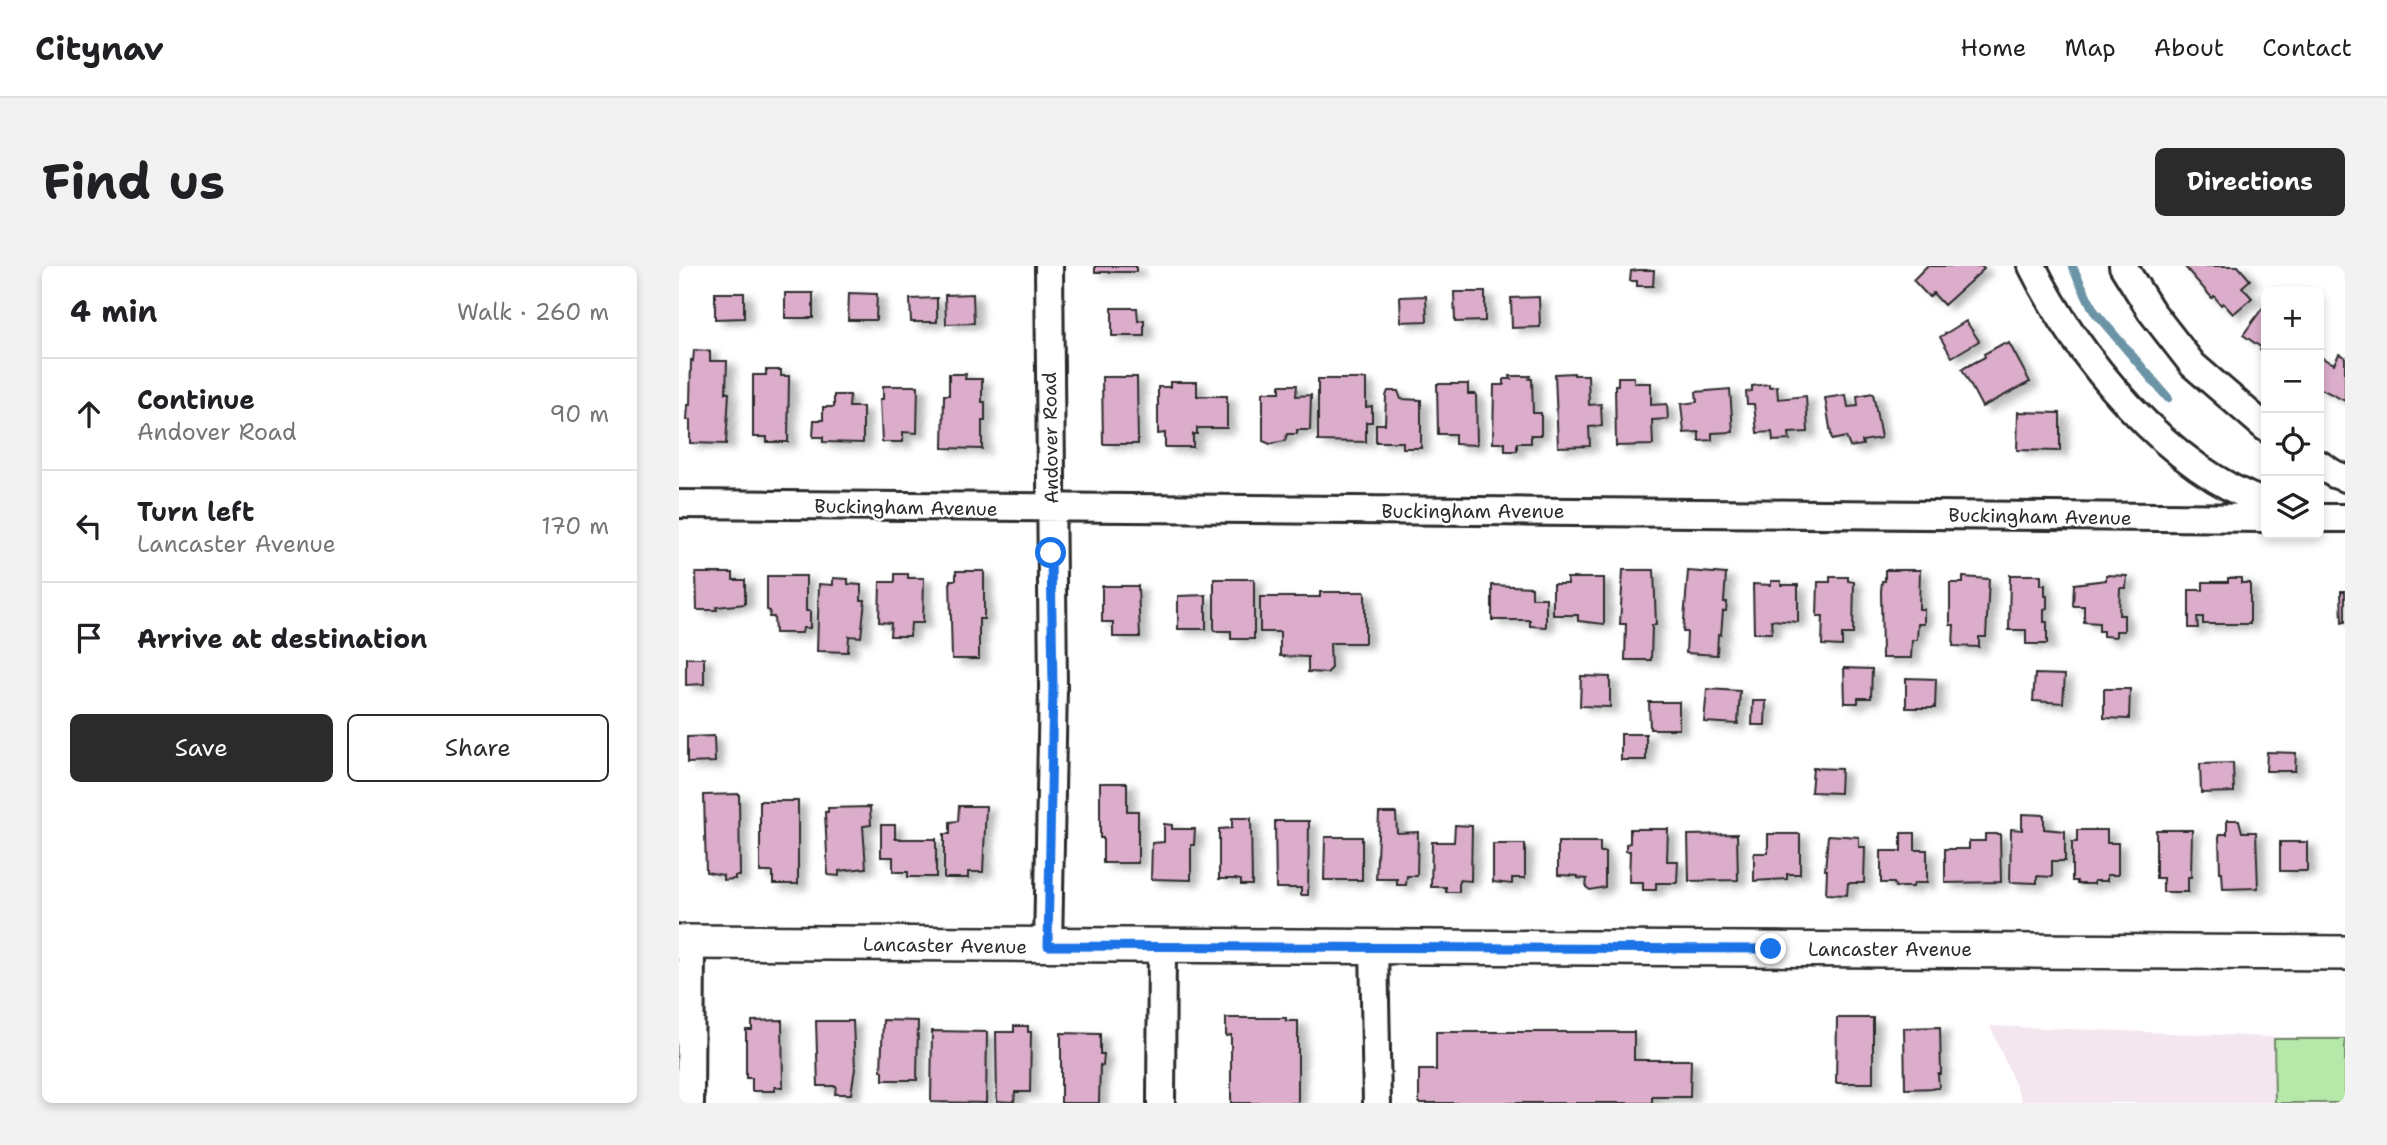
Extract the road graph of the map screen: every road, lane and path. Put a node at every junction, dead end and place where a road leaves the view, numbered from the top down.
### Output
1 (1049, 266) edge
2 (2032, 266) edge
3 (2123, 266) edge
4 (2261, 424) edge
5 (2324, 468) edge
6 (2345, 478) edge
7 (2261, 501) edge
8 (679, 504) edge
9 (1051, 509) junction
10 (2261, 518) edge
11 (685, 942) edge
12 (1048, 946) junction
13 (1162, 946) junction
14 (1374, 946) junction
15 (2345, 953) edge
16 (689, 1103) edge
17 (1161, 1103) edge
18 (1377, 1103) edge

1 - 9 street, Andover Road
2 - 7 street
3 - 4 street
5 - 6 street
8 - 9 street, Buckingham Avenue
9 - 10 street, Buckingham Avenue
9 - 12 street, Andover Road
11 - 12 street, Lancaster Avenue
11 - 16 street
12 - 13 street, Lancaster Avenue
13 - 14 street, Lancaster Avenue
13 - 17 street
14 - 15 street, Lancaster Avenue
14 - 18 street

